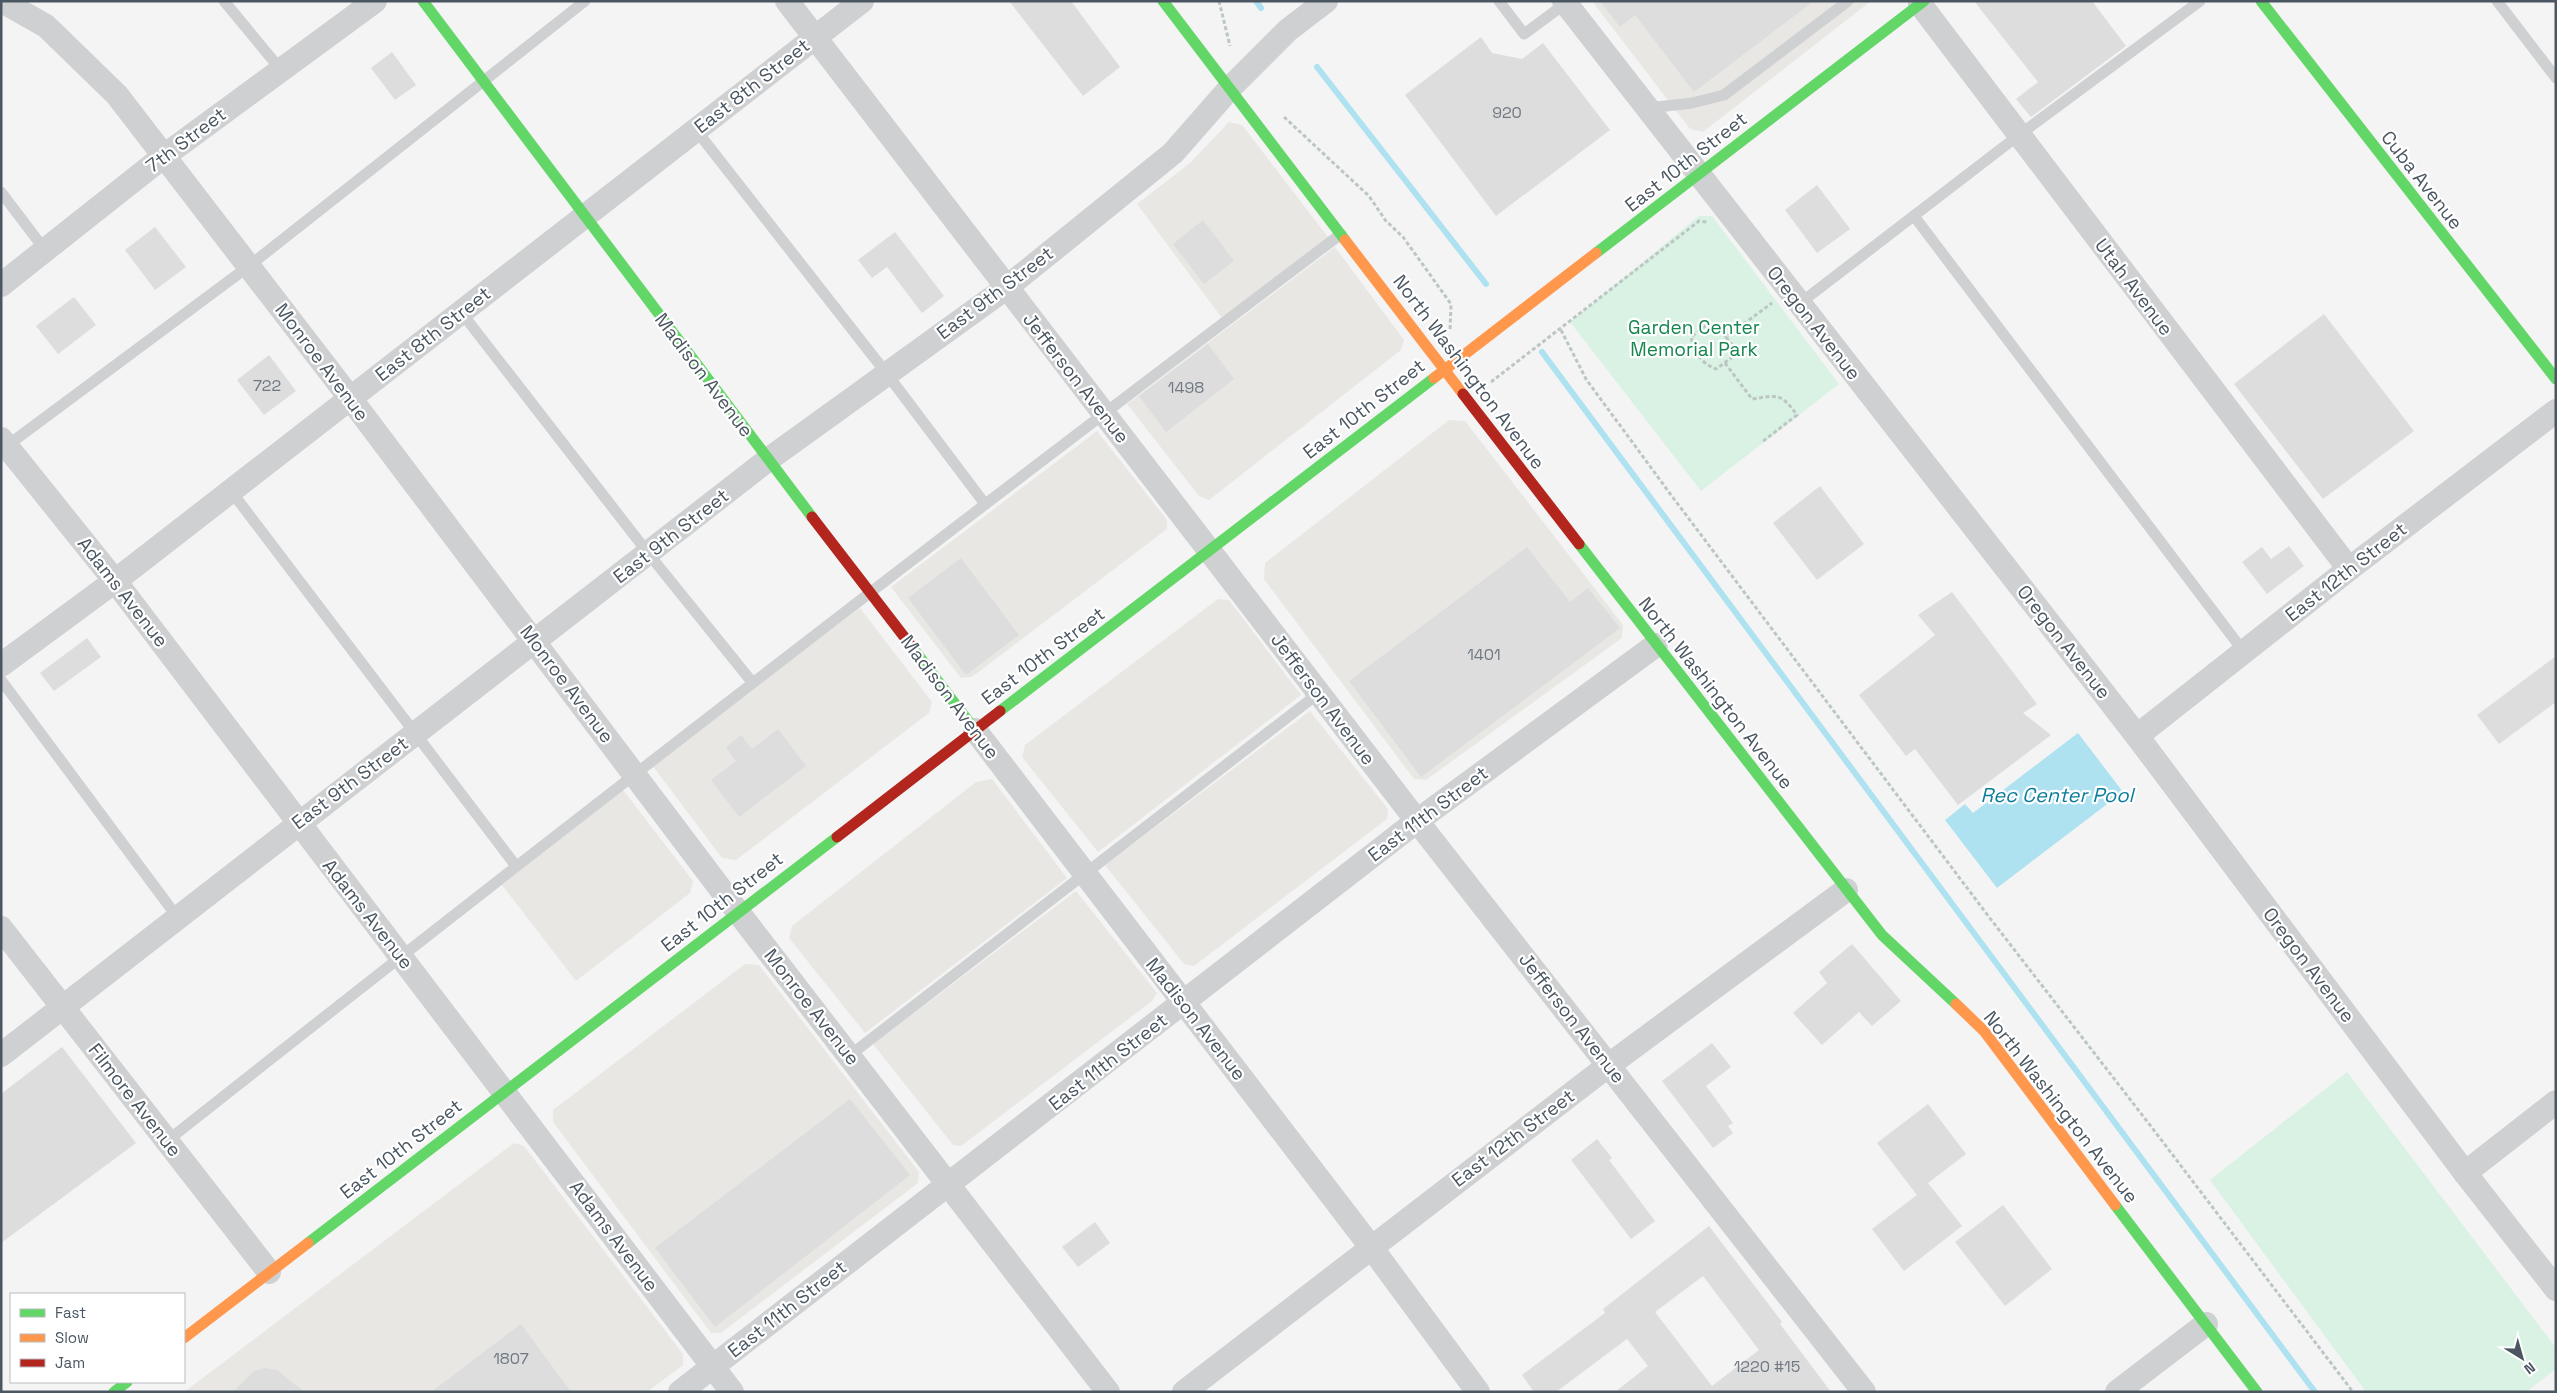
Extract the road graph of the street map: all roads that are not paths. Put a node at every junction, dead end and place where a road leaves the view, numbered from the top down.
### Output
1 (2, 1) edge
2 (224, 1) edge
3 (375, 1) edge
4 (423, 1) edge
5 (585, 1) edge
6 (787, 1) edge
7 (862, 1) edge
8 (1163, 1) edge
9 (1326, 1) edge
10 (1499, 1) edge
11 (1848, 1) edge
12 (2200, 1) edge
13 (2262, 1) edge
14 (2497, 1) edge
15 (1565, 2) edge
16 (1922, 3) edge
17 (816, 36) junction
18 (281, 70) junction
19 (2556, 78) edge
20 (482, 81) junction
21 (1230, 88) junction
22 (1646, 109) junction
23 (696, 130) junction
24 (2019, 135) junction
25 (164, 156) junction
26 (1698, 175) junction
27 (1, 192) edge
28 (1914, 216) junction
29 (584, 218) junction
30 (1341, 234) junction
31 (45, 250) junction
32 (249, 266) junction
33 (1, 285) edge
34 (1006, 288) junction
35 (1788, 307) junction
36 (462, 312) junction
37 (1444, 370) junction
38 (887, 374) junction
39 (2556, 379) edge
40 (350, 398) junction
41 (2556, 411) edge
42 (1104, 413) junction
43 (3, 445) edge
44 (769, 459) junction
45 (231, 491) junction
46 (985, 504) junction
47 (1209, 550) junction
48 (648, 554) junction
49 (2348, 569) junction
50 (115, 581) junction
51 (870, 592) junction
52 (535, 642) junction
53 (1656, 645) junction
54 (2244, 652) junction
55 (1, 665) edge
56 (1, 680) edge
57 (752, 682) junction
58 (1319, 693) junction
59 (975, 730) junction
60 (416, 733) junction
61 (2137, 736) junction
62 (634, 774) junction
63 (1417, 821) junction
64 (298, 823) junction
65 (516, 866) junction
66 (1084, 873) junction
67 (1846, 890) junction
68 (738, 912) junction
69 (178, 918) junction
70 (1, 928) edge
71 (401, 956) junction
72 (1184, 1004) junction
73 (64, 1008) junction
74 (1, 1055) edge
75 (850, 1056) junction
76 (1609, 1065) junction
77 (505, 1091) junction
78 (2556, 1102) edge
79 (167, 1141) junction
80 (2465, 1173) junction
81 (949, 1184) junction
82 (1372, 1247) junction
83 (269, 1272) junction
84 (2556, 1290) edge
85 (2206, 1324) junction
86 (185, 1337) edge
87 (712, 1367) junction
88 (125, 1383) edge
89 (1476, 1391) edge
90 (114, 1392) edge
91 (680, 1392) edge
92 (732, 1392) edge
93 (1108, 1392) edge
94 (1184, 1392) edge
95 (1864, 1392) edge
96 (2117, 1392) edge
97 (2257, 1392) edge

1 - 25 street, Monroe Avenue
2 - 18 lane
3 - 18 street, 7th Street
4 - 20 main road, Madison Avenue
5 - 20 lane
6 - 17 street, Jefferson Avenue
7 - 17 street, East 8th Street
8 - 21 main road, North Washington Avenue
9 - 21 street, East 9th Street
10 - 15 lane
11 - 22 lane
12 - 24 lane
13 - 39 main road, Cuba Avenue
14 - 19 lane
15 - 22 street, Oregon Avenue
16 - 24 street, Utah Avenue
16 - 26 main road, East 10th Street
17 - 23 street, East 8th Street
17 - 34 street, Jefferson Avenue
18 - 25 street, 7th Street
20 - 29 main road, Madison Avenue
20 - 32 lane
21 - 30 main road, North Washington Avenue
21 - 34 street, East 9th Street
22 - 26 street, Oregon Avenue
23 - 29 street, East 8th Street
23 - 38 lane
24 - 28 lane
24 - 49 street, Utah Avenue
25 - 31 street, 7th Street
25 - 32 street, Monroe Avenue
26 - 35 street, Oregon Avenue
26 - 37 main road, East 10th Street
27 - 31 lane
28 - 35 lane
28 - 54 lane
29 - 36 street, East 8th Street
29 - 44 main road, Madison Avenue
30 - 37 main road, North Washington Avenue
30 - 42 lane
31 - 33 street, 7th Street
32 - 40 street, Monroe Avenue
32 - 43 lane
34 - 38 street, East 9th Street
34 - 42 street, Jefferson Avenue
35 - 61 street, Oregon Avenue
36 - 40 street, East 8th Street
36 - 48 lane
37 - 47 main road, East 10th Street
37 - 53 main road, North Washington Avenue
38 - 44 street, East 9th Street
38 - 46 lane
40 - 45 street, East 8th Street
40 - 52 street, Monroe Avenue
41 - 49 street, East 12th Street
42 - 46 lane
42 - 47 street, Jefferson Avenue
43 - 50 street, Adams Avenue
44 - 48 street, East 9th Street
44 - 51 main road, Madison Avenue
45 - 50 street, East 8th Street
45 - 60 lane
46 - 51 lane
47 - 58 street, Jefferson Avenue
47 - 59 main road, East 10th Street
48 - 52 street, East 9th Street
48 - 57 lane
49 - 54 street, East 12th Street
50 - 55 street, East 8th Street
50 - 64 street, Adams Avenue
51 - 57 lane
51 - 59 main road, Madison Avenue
52 - 60 street, East 9th Street
52 - 62 street, Monroe Avenue
53 - 63 street, East 11th Street
53 - 67 main road, North Washington Avenue
54 - 61 street, East 12th Street
56 - 69 lane
57 - 62 lane
58 - 63 street, Jefferson Avenue
58 - 66 lane
59 - 66 street, Madison Avenue
59 - 68 main road, East 10th Street
60 - 64 street, East 9th Street
60 - 65 lane
61 - 80 street, Oregon Avenue
62 - 65 lane
62 - 68 street, Monroe Avenue
63 - 72 street, East 11th Street
63 - 76 street, Jefferson Avenue
64 - 69 street, East 9th Street
64 - 71 street, Adams Avenue
65 - 71 lane
66 - 72 street, Madison Avenue
66 - 75 lane
67 - 76 street, East 12th Street
67 - 85 main road, North Washington Avenue
68 - 75 street, Monroe Avenue
68 - 77 main road, East 10th Street
69 - 73 street, East 9th Street
70 - 73 street, Filmore Avenue
71 - 77 street, Adams Avenue
71 - 79 lane
72 - 81 street, East 11th Street
72 - 82 street, Madison Avenue
73 - 74 street, East 9th Street
73 - 79 street, Filmore Avenue
75 - 81 street, Monroe Avenue
76 - 82 street, East 12th Street
76 - 95 street, Jefferson Avenue
77 - 83 main road, East 10th Street
77 - 87 street, Adams Avenue
78 - 80 street
79 - 83 street, Filmore Avenue
80 - 84 street, Oregon Avenue
81 - 87 street, East 11th Street
81 - 93 street, Monroe Avenue
82 - 89 street, Madison Avenue
82 - 94 street, East 12th Street
83 - 86 main road, East 10th Street
85 - 96 street
85 - 97 main road, North Washington Avenue
87 - 91 street, East 11th Street
87 - 92 street, Adams Avenue
88 - 90 main road

